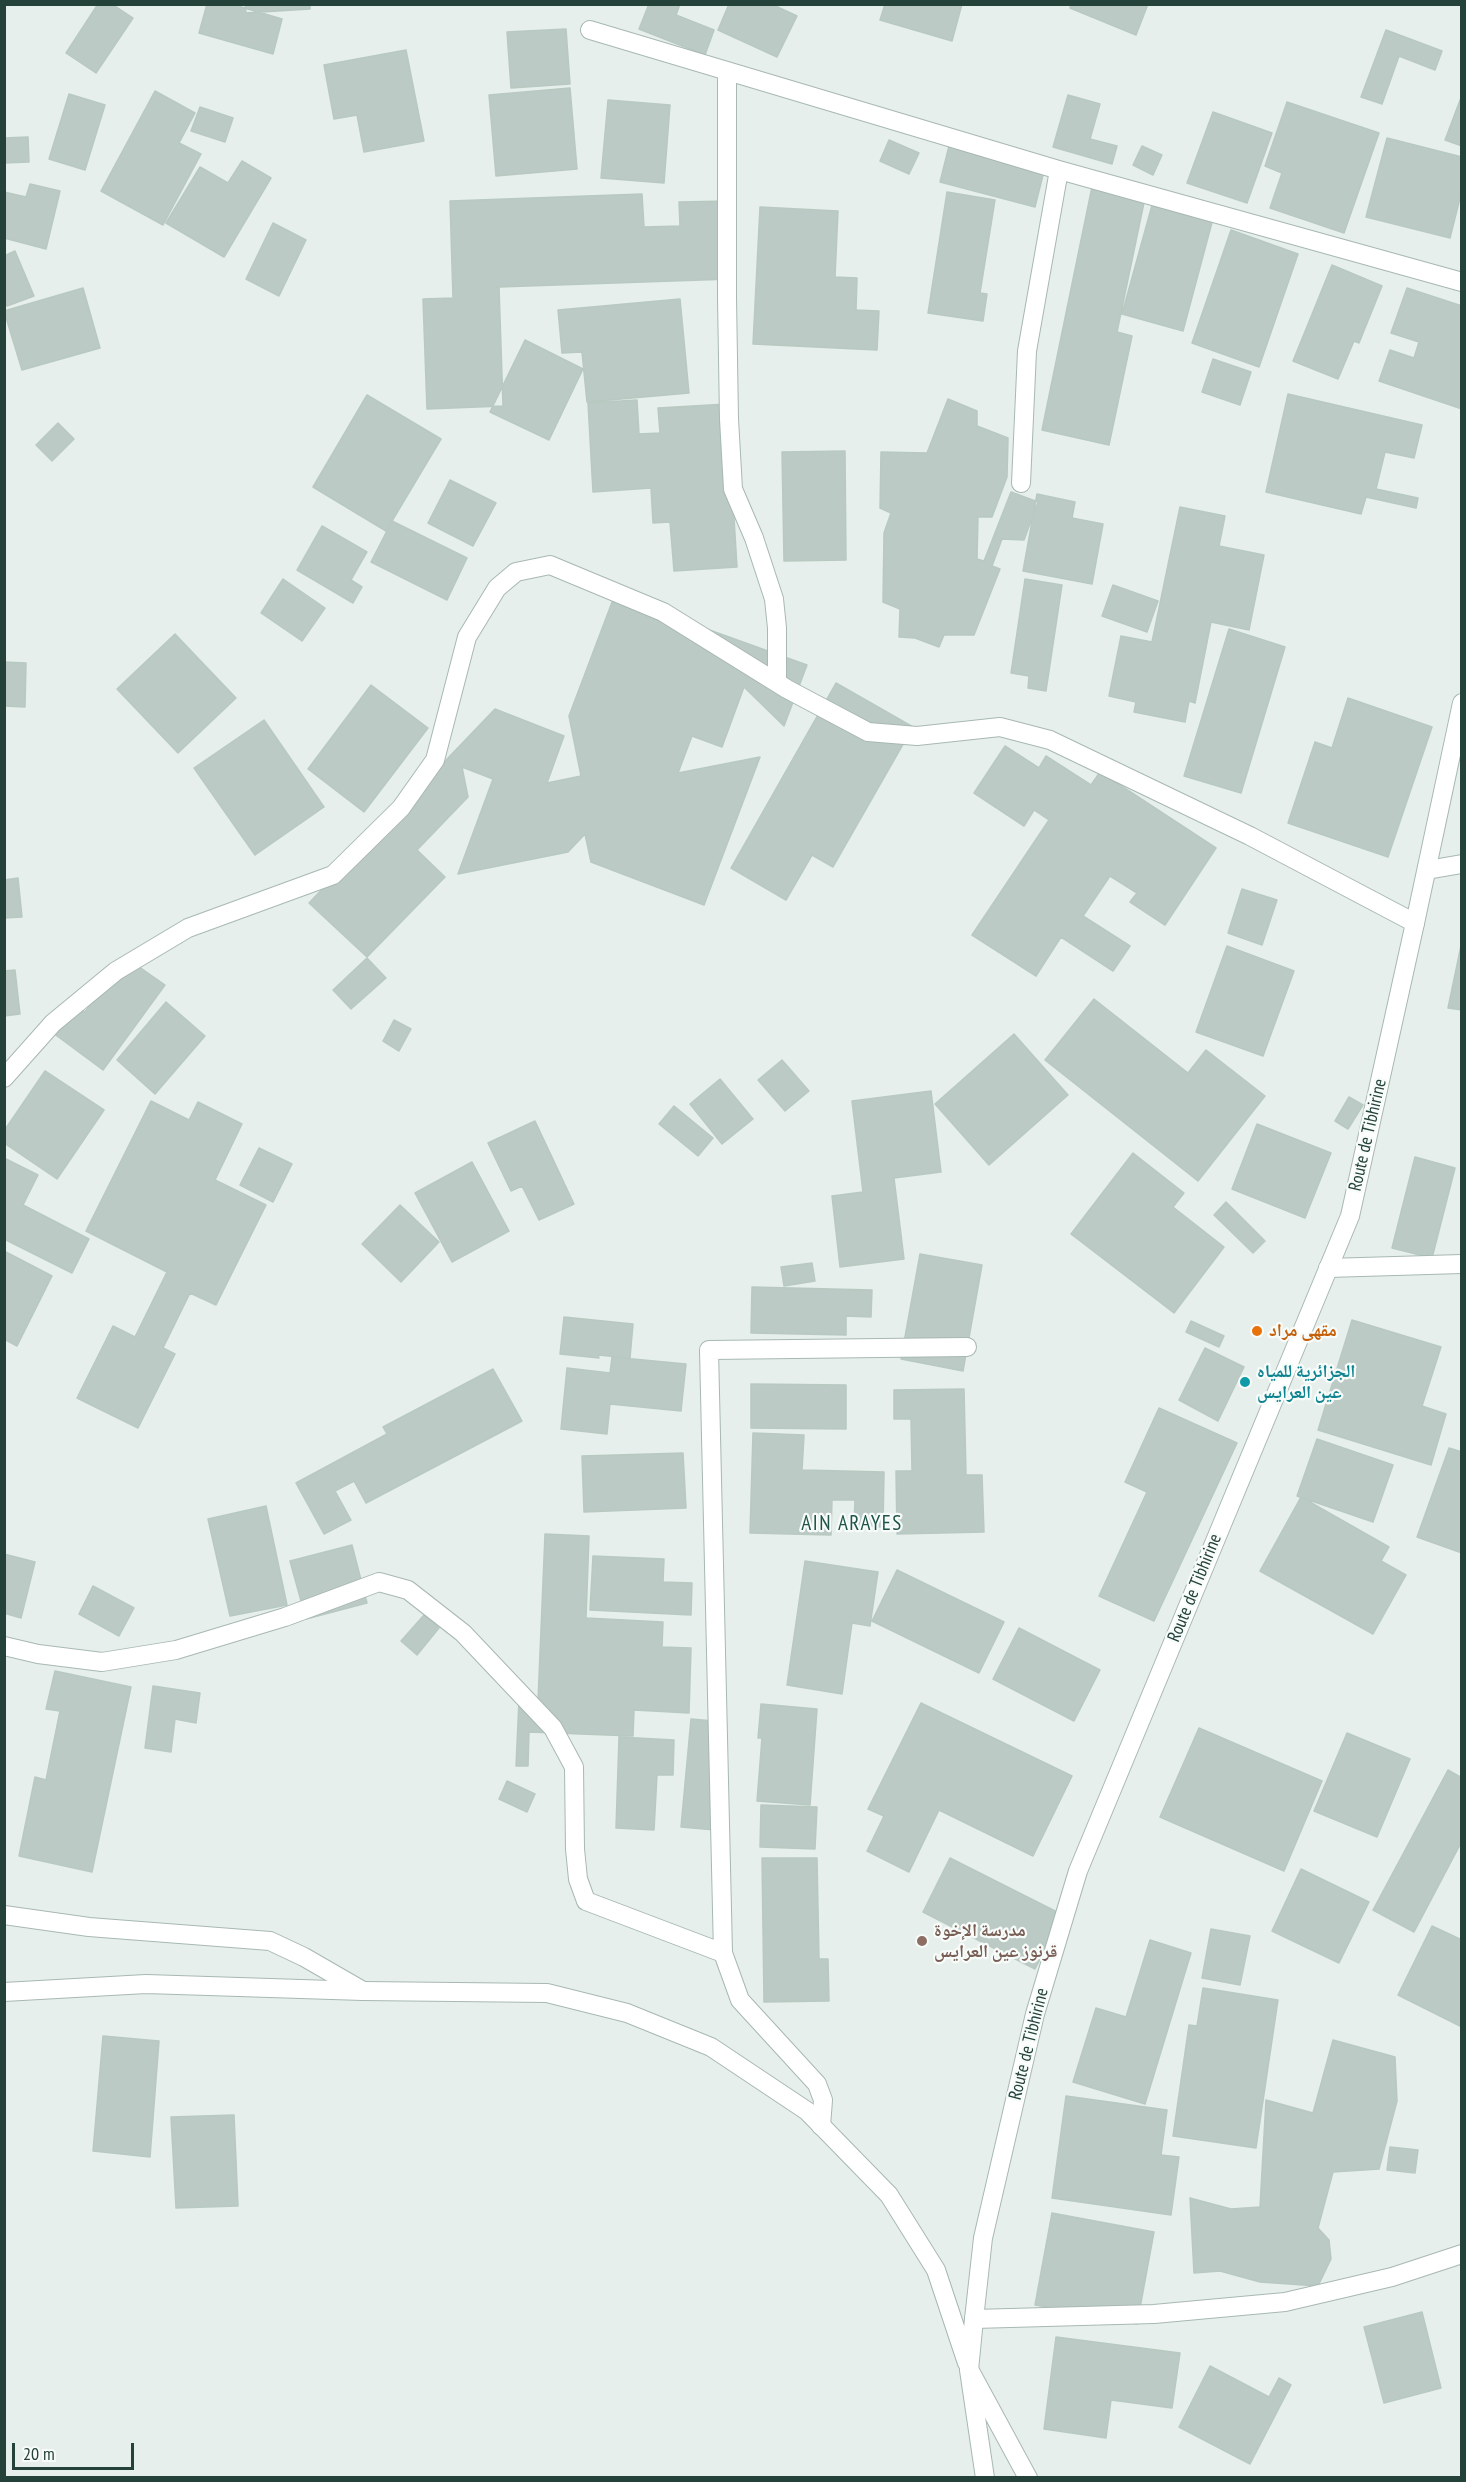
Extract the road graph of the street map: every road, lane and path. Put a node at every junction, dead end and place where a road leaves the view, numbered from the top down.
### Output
1 (590, 30) dead end
2 (727, 71) junction
3 (1059, 170) junction
4 (1461, 282) edge
5 (1022, 483) dead end
6 (777, 682) junction
7 (1461, 704) edge
8 (1461, 864) edge
9 (1427, 870) junction
10 (1415, 923) junction
11 (4, 1078) edge
12 (1461, 1264) edge
13 (1328, 1268) junction
14 (967, 1347) dead end
15 (4, 1646) edge
16 (4, 1915) edge
17 (723, 1953) junction
18 (363, 1991) junction
19 (4, 1992) edge
20 (821, 2126) junction
21 (1461, 2254) edge
22 (974, 2319) junction
23 (969, 2370) junction
24 (985, 2478) edge
25 (1028, 2478) edge

1 - 2 street
2 - 3 street
2 - 6 street
3 - 4 street
3 - 5 street
6 - 10 street
6 - 11 street
7 - 9 street, Route de Tibhirine
8 - 9 street
9 - 10 street, Route de Tibhirine
10 - 13 street, Route de Tibhirine
12 - 13 street
13 - 22 street, Route de Tibhirine
14 - 17 street
15 - 17 street
16 - 18 street
17 - 20 street
18 - 19 street
18 - 20 street
20 - 23 street
21 - 22 street
22 - 23 street, Route de Tibhirine
23 - 24 street, Route de Tibhirine
23 - 25 street

